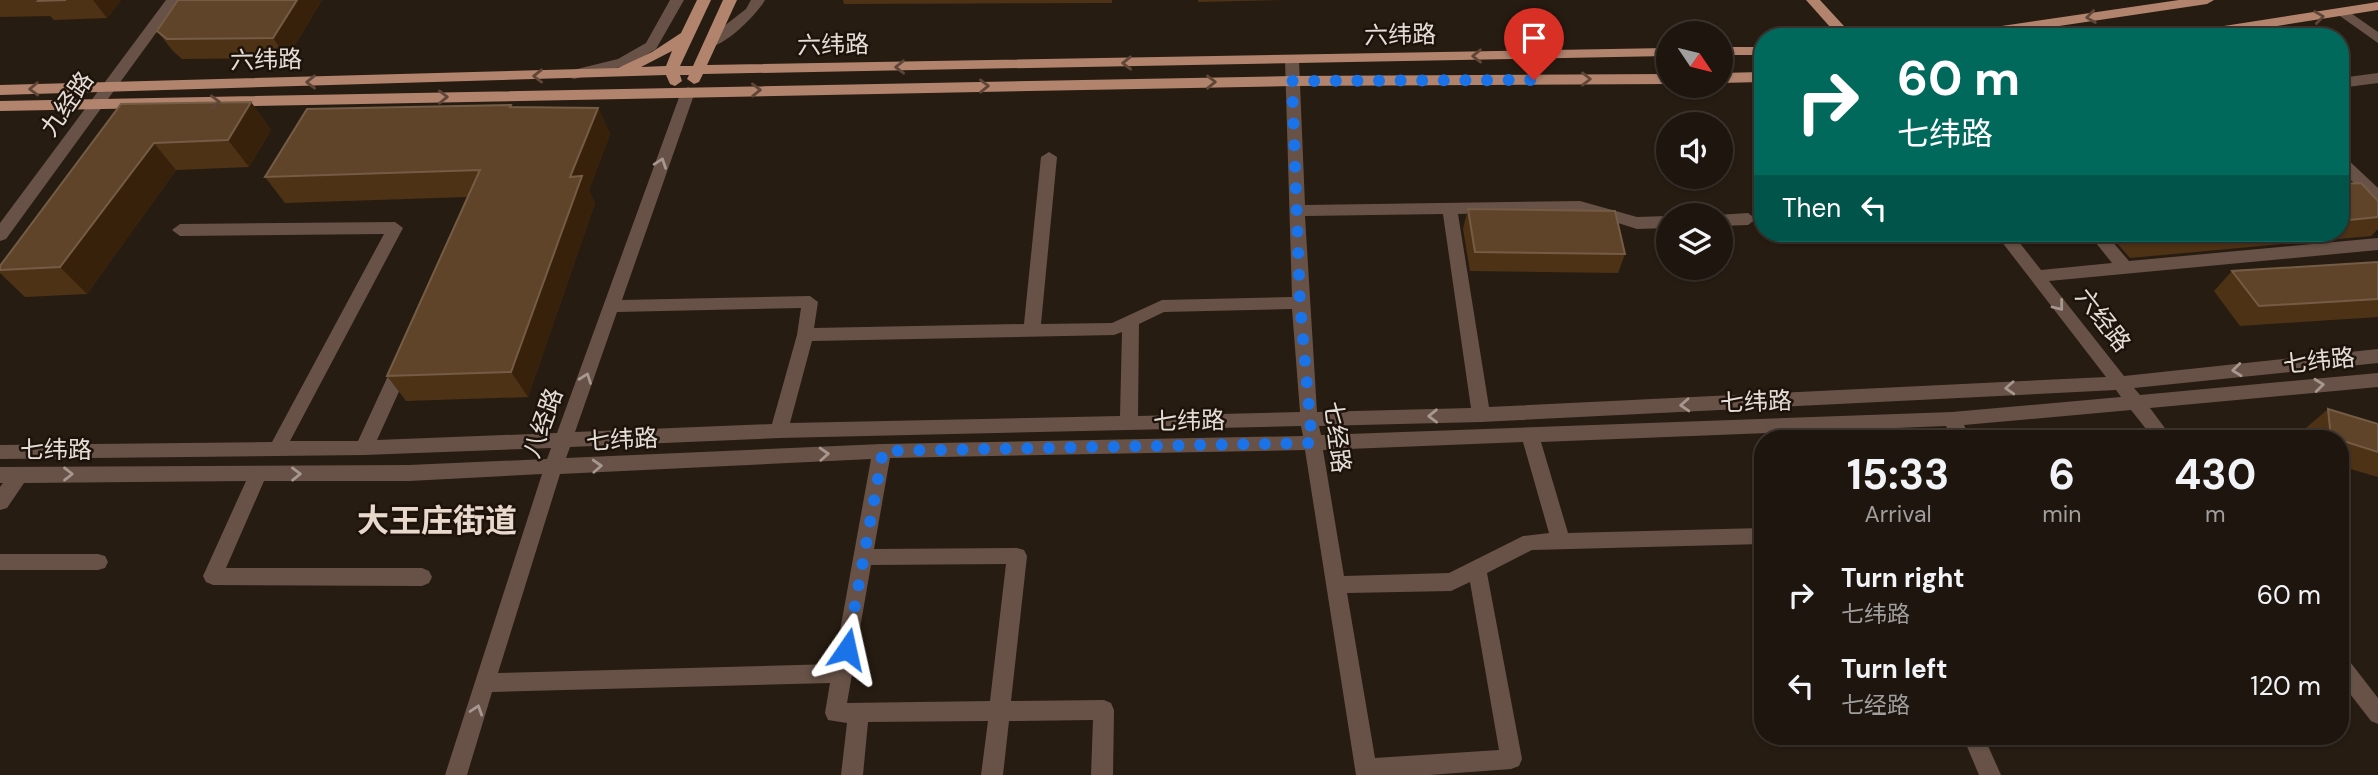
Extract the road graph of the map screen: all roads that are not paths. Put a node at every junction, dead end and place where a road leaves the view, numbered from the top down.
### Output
1 (173, 0) edge
2 (677, 0) edge
3 (704, 0) edge
4 (730, 0) edge
5 (758, 0) edge
6 (1813, 0) edge
7 (2207, 0) edge
8 (2378, 6) edge
9 (2345, 13) junction
10 (1839, 28) edge
11 (2016, 28) edge
12 (2241, 28) edge
13 (685, 36) junction
14 (2378, 39) edge
15 (710, 44) junction
16 (1733, 51) edge
17 (1754, 51) edge
18 (1656, 52) edge
19 (1292, 60) junction
20 (698, 70) junction
21 (672, 71) junction
22 (607, 75) junction
23 (567, 76) junction
24 (1733, 78) edge
25 (1754, 78) edge
26 (2378, 78) edge
27 (1656, 79) edge
28 (1292, 81) junction
29 (2349, 82) edge
30 (106, 86) junction
31 (0, 90) edge
32 (688, 92) junction
33 (95, 105) junction
34 (0, 106) edge
35 (1049, 157) dead end
36 (2349, 170) edge
37 (2378, 197) edge
38 (1450, 210) junction
39 (1297, 211) junction
40 (1748, 219) dead end
41 (1733, 220) edge
42 (1656, 222) edge
43 (180, 230) dead end
44 (0, 235) edge
45 (2010, 242) edge
46 (2103, 242) edge
47 (2378, 244) edge
48 (2124, 268) junction
49 (2036, 276) junction
50 (1300, 303) junction
51 (612, 306) junction
52 (1131, 320) junction
53 (1032, 331) junction
54 (805, 335) junction
55 (410, 349) edge
56 (2378, 356) edge
57 (2378, 380) edge
58 (2125, 382) junction
59 (2178, 399) junction
60 (2136, 403) junction
61 (1481, 415) junction
62 (1309, 419) junction
63 (1952, 419) junction
64 (1129, 422) junction
65 (1957, 430) edge
66 (2157, 430) edge
67 (779, 431) junction
68 (1530, 435) junction
69 (564, 439) junction
70 (1312, 443) junction
71 (364, 448) junction
72 (277, 449) junction
73 (883, 451) junction
74 (0, 452) edge
75 (552, 468) junction
76 (20, 474) junction
77 (0, 475) edge
78 (258, 475) junction
79 (0, 502) edge
80 (1754, 536) edge
81 (1561, 541) junction
82 (865, 557) junction
83 (0, 562) edge
84 (97, 562) dead end
85 (1476, 569) junction
86 (422, 577) dead end
87 (1335, 584) junction
88 (843, 673) junction
89 (2349, 676) edge
90 (486, 683) junction
91 (999, 711) junction
92 (859, 713) junction
93 (2378, 713) edge
94 (1977, 745) edge
95 (1367, 772) edge
96 (456, 775) edge
97 (852, 775) edge
98 (992, 775) edge
99 (1102, 775) edge
100 (1990, 775) edge

1 - 30 street, 九经路
2 - 23 street
3 - 13 main road
4 - 15 main road, 八经路
5 - 15 street
6 - 10 main road
7 -> 11 main road
8 - 9 main road
12 -> 9 main road
9 - 14 street
13 - 21 main road
13 - 22 main road
15 - 20 main road, 八经路
16 - 17 main road
18 -> 19 main road, 六纬路
19 -> 20 main road, 六纬路
19 - 28 street, 七经路
20 - 21 main road, 六纬路
20 - 32 main road, 八经路
21 - 22 main road, 六纬路
21 - 32 main road
22 - 23 main road, 六纬路
23 -> 30 main road, 六纬路
24 - 25 main road
26 - 29 street
28 -> 27 main road, 六纬路
32 -> 28 main road, 六纬路
28 - 39 street, 七经路
30 -> 31 main road, 六纬路
30 - 33 street, 九经路
33 -> 32 main road, 六纬路
51 -> 32 street, 八经路
33 - 34 main road, 六纬路
33 - 44 street, 九经路
35 - 53 street
36 - 37 street
38 - 39 street
38 - 42 street
38 - 61 street
39 - 50 street, 七经路
40 - 41 street
43 - 72 street
45 - 49 street, 六经路
46 - 48 street
47 - 48 street
48 - 49 street
49 -> 58 street, 六经路
50 - 52 street
50 - 62 street, 七经路
51 - 54 street
69 -> 51 street, 八经路
52 - 53 street
52 - 64 street
53 - 54 street
54 - 67 street
55 - 71 street
56 -> 58 street, 七纬路
59 -> 57 street, 七纬路
58 - 59 street
58 - 60 street, 六经路
58 -> 61 street, 七纬路
59 - 60 street, 七纬路
60 - 63 street, 七纬路
60 - 66 street, 六经路
61 -> 62 street, 七纬路
62 - 64 street, 七纬路
62 - 70 street, 七经路
63 - 65 street
63 - 68 street, 七纬路
64 - 67 street, 七纬路
67 - 69 street, 七纬路
68 - 70 street, 七纬路
68 - 81 street
69 - 71 street, 七纬路
69 - 75 street, 八经路
70 - 73 street, 七纬路
70 - 87 street, 七经路
71 - 72 street, 七纬路
72 - 74 street, 七纬路
75 -> 73 street, 七纬路
73 - 82 street
78 -> 75 street, 七纬路
75 - 90 street, 八经路
76 - 77 street, 七纬路
76 -> 78 street, 七纬路
76 - 79 street
78 - 86 street
80 - 81 street
81 - 85 street
82 - 88 street
82 - 91 street
83 - 84 street
85 - 87 street
85 - 95 street
87 - 95 street, 七经路
88 - 90 street
88 - 92 street
89 - 93 street
96 -> 90 street, 八经路
91 - 92 street
91 - 98 street
91 - 99 street
92 - 97 street
94 - 100 street

